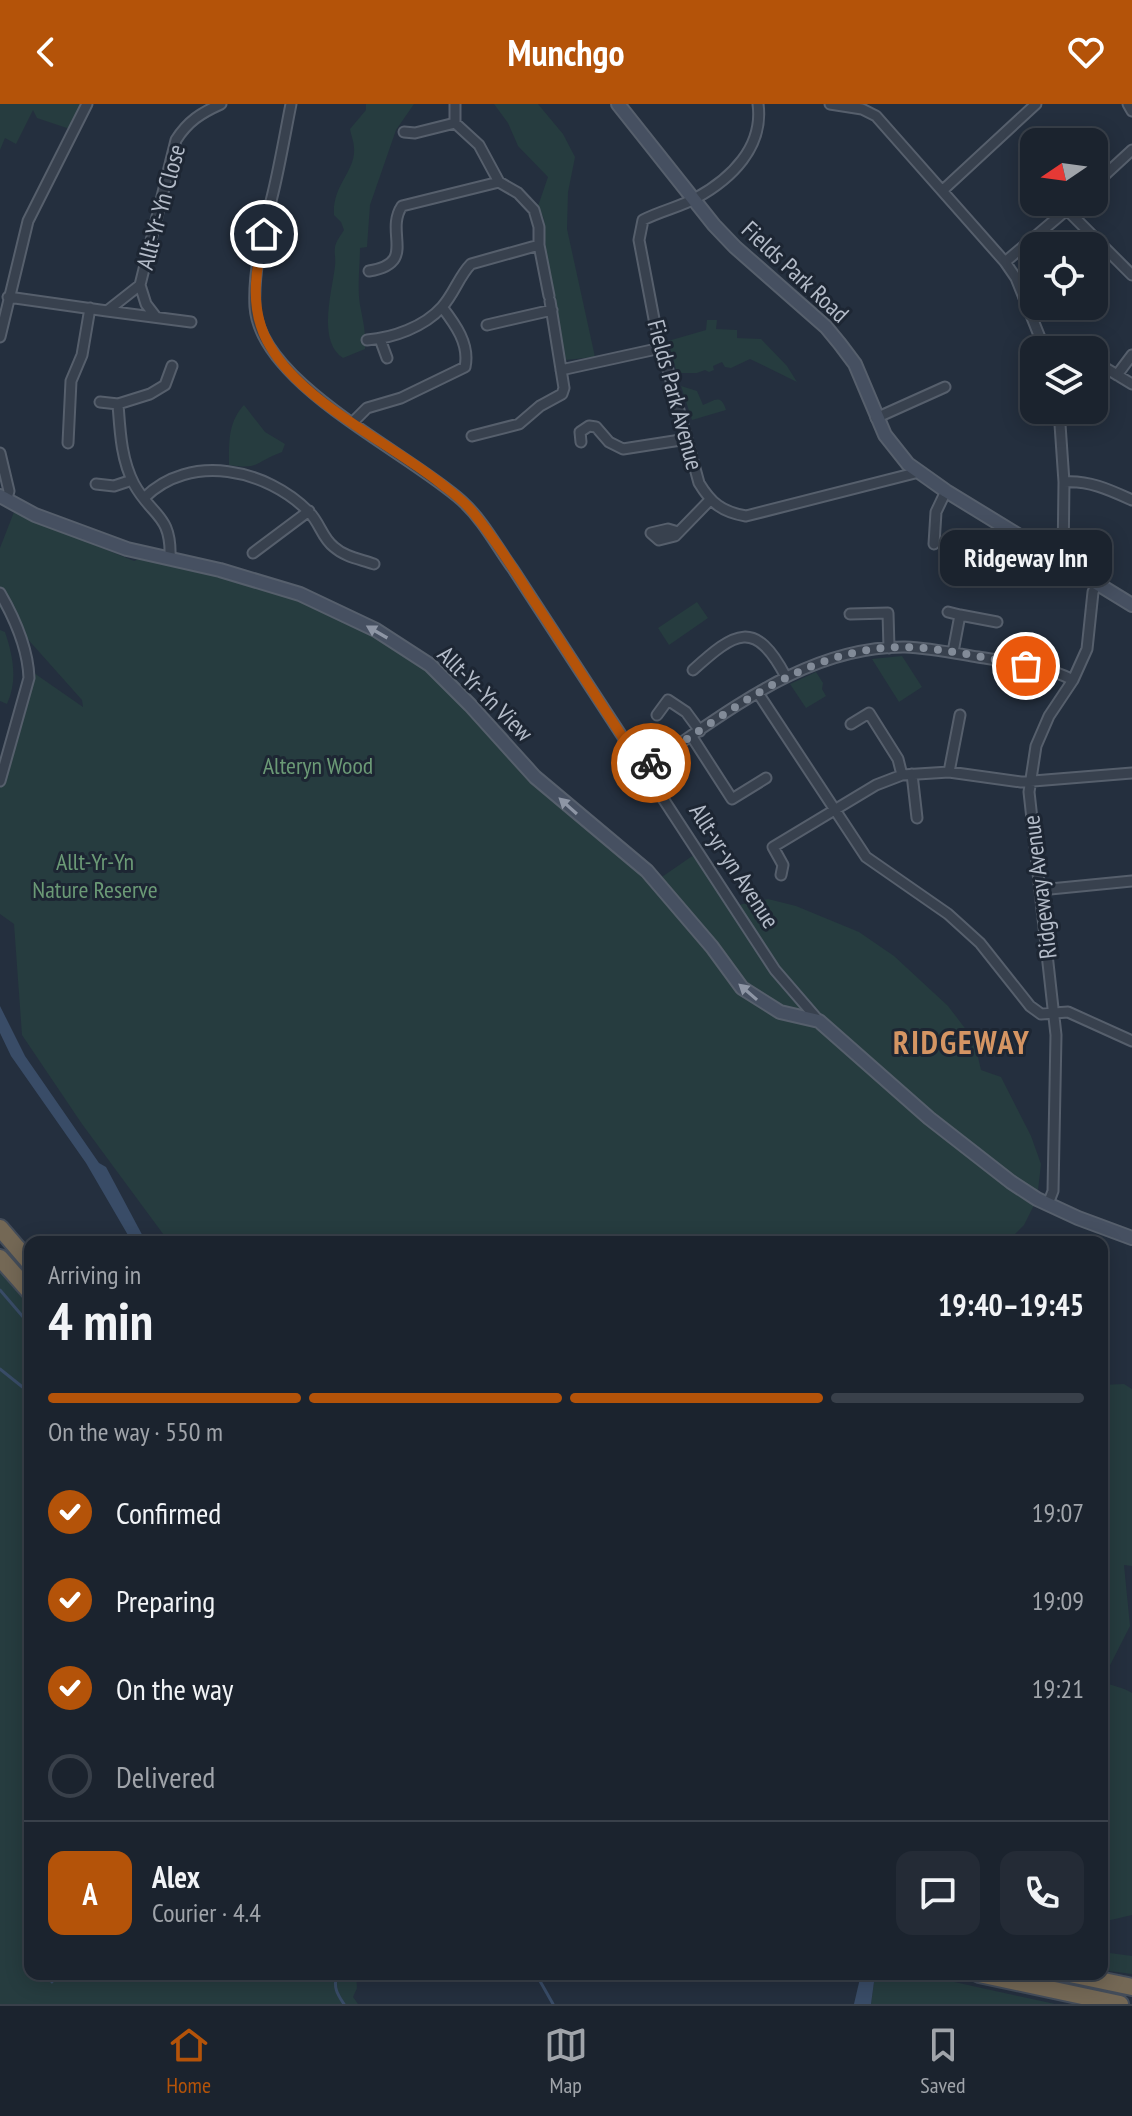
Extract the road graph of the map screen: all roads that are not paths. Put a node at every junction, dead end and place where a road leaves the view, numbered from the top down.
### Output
1 (87, 104) edge
2 (221, 104) edge
3 (291, 104) edge
4 (455, 104) edge
5 (618, 104) edge
6 (758, 104) edge
7 (830, 104) edge
8 (1036, 104) edge
9 (1128, 104) edge
10 (863, 106) edge
11 (1132, 111) edge
12 (455, 123) junction
13 (404, 132) dead end
14 (1132, 150) edge
15 (1108, 172) edge
16 (499, 182) junction
17 (943, 190) junction
18 (694, 199) junction
19 (1060, 216) edge
20 (1073, 216) edge
21 (539, 245) junction
22 (1005, 262) junction
23 (369, 271) dead end
24 (1132, 275) edge
25 (140, 285) junction
26 (8, 297) junction
27 (550, 302) junction
28 (442, 307) junction
29 (90, 308) junction
30 (107, 311) junction
31 (2, 316) edge
32 (156, 317) junction
33 (191, 322) dead end
34 (487, 325) dead end
35 (1040, 336) edge
36 (0, 337) edge
37 (380, 339) junction
38 (367, 340) dead end
39 (661, 348) junction
40 (1132, 355) edge
41 (387, 358) dead end
42 (172, 366) dead end
43 (561, 370) junction
44 (1108, 370) edge
45 (1117, 375) junction
46 (1132, 384) edge
47 (945, 387) dead end
48 (100, 402) dead end
49 (118, 404) junction
50 (876, 418) junction
51 (353, 422) junction
52 (1060, 424) edge
53 (472, 436) dead end
54 (687, 439) junction
55 (581, 442) dead end
56 (68, 443) dead end
57 (0, 453) edge
58 (919, 472) junction
59 (132, 480) junction
60 (1064, 482) junction
61 (96, 484) dead end
62 (946, 491) junction
63 (3, 497) edge
64 (144, 498) junction
65 (710, 500) junction
66 (1132, 500) edge
67 (309, 511) junction
68 (678, 532) dead end
69 (934, 544) dead end
70 (253, 553) dead end
71 (170, 559) junction
72 (1063, 561) junction
73 (374, 564) dead end
74 (1097, 583) junction
75 (0, 593) edge
76 (1132, 605) edge
77 (948, 612) dead end
78 (850, 614) dead end
79 (960, 615) junction
80 (997, 622) dead end
81 (889, 648) junction
82 (953, 652) junction
83 (693, 670) dead end
84 (786, 677) junction
85 (1073, 680) junction
86 (758, 693) junction
87 (657, 715) dead end
88 (960, 715) dead end
89 (851, 724) dead end
90 (696, 734) junction
91 (643, 768) junction
92 (949, 772) junction
93 (1132, 773) edge
94 (907, 775) junction
95 (766, 778) dead end
96 (1030, 780) junction
97 (0, 781) edge
98 (834, 810) junction
99 (917, 818) dead end
100 (781, 875) dead end
101 (1132, 881) edge
102 (1040, 890) junction
103 (1054, 1013) junction
104 (819, 1021) junction
105 (1132, 1041) edge
106 (1048, 1204) junction
107 (0, 1228) edge
108 (1132, 1238) edge
109 (24, 1256) edge
110 (0, 1258) edge
111 (24, 1285) edge
112 (1007, 1980) edge
113 (1107, 1980) edge
114 (1132, 1984) edge
115 (1120, 2004) edge

1 - 26 street
2 - 25 street, Allt-Yr-Yn Close
3 - 51 street, Allt-yr-yn Avenue
4 - 12 street
5 - 18 street, Fields Park Road
6 - 18 street, Fields Park Avenue
7 - 10 street
8 - 17 street
9 - 11 street
10 - 17 street
12 - 13 street
12 - 16 street
14 - 15 street
16 - 21 street
16 - 23 street
17 - 22 street
18 - 39 street, Fields Park Avenue
18 - 50 street, Fields Park Road
19 - 22 street
20 - 24 street
21 - 27 street
21 - 28 street
22 - 35 street
25 - 30 street, Allt-Yr-Yn Close
25 - 32 street, Allt-Yr-Yn Close
26 - 29 street
26 - 31 street
27 - 34 street
27 - 43 street
28 - 37 street
28 - 51 street
29 - 30 street
29 - 56 street
30 - 32 street
31 - 36 street
32 - 33 street
37 - 38 street
37 - 41 street
39 - 43 street
39 - 54 street, Fields Park Avenue
40 - 45 street
42 - 49 street
43 - 53 street
44 - 45 street
45 - 46 street
47 - 50 street
48 - 49 street
49 - 59 street
50 - 58 street, Fields Park Road
51 - 91 street, Allt-yr-yn Avenue
52 - 60 street
54 - 55 street
54 - 65 street, Fields Park Avenue
57 - 63 street
58 - 62 street, Fields Park Road
58 - 65 street, Fields Park Avenue
59 - 61 street
59 - 64 street
60 - 66 street
60 - 72 street
62 - 69 street
62 - 72 street, Fields Park Road
63 - 71 street, Allt-Yr-Yn View
64 - 67 street
64 - 71 street
65 - 68 street
67 - 70 street
67 - 73 street
104 -> 71 street, Allt-Yr-Yn View
72 - 74 street, Fields Park Road
74 - 76 street, Fields Park Road
74 - 85 street, Ridgeway Avenue
75 - 97 street
77 - 79 street
78 - 81 street
79 - 80 street
79 - 82 street
81 - 82 street
81 - 84 street
82 - 85 street
83 - 84 street
84 - 86 street
85 - 96 street, Ridgeway Avenue
86 - 90 street
86 - 98 street
87 - 90 street
88 - 92 street
89 - 94 street
90 - 91 street
90 - 95 street
91 - 104 street, Allt-yr-yn Avenue
92 - 94 street
92 - 96 street
93 - 96 street
94 - 98 street
94 - 99 street
96 - 102 street, Ridgeway Avenue
98 - 100 street
98 - 103 street
101 - 102 street
102 - 103 street, Ridgeway Avenue
103 - 105 street
103 - 106 street, Ridgeway Avenue
104 - 106 street, Allt-yr-yn Avenue
106 - 108 street
107 - 109 highway
110 - 111 highway
112 - 115 highway
113 - 114 highway

